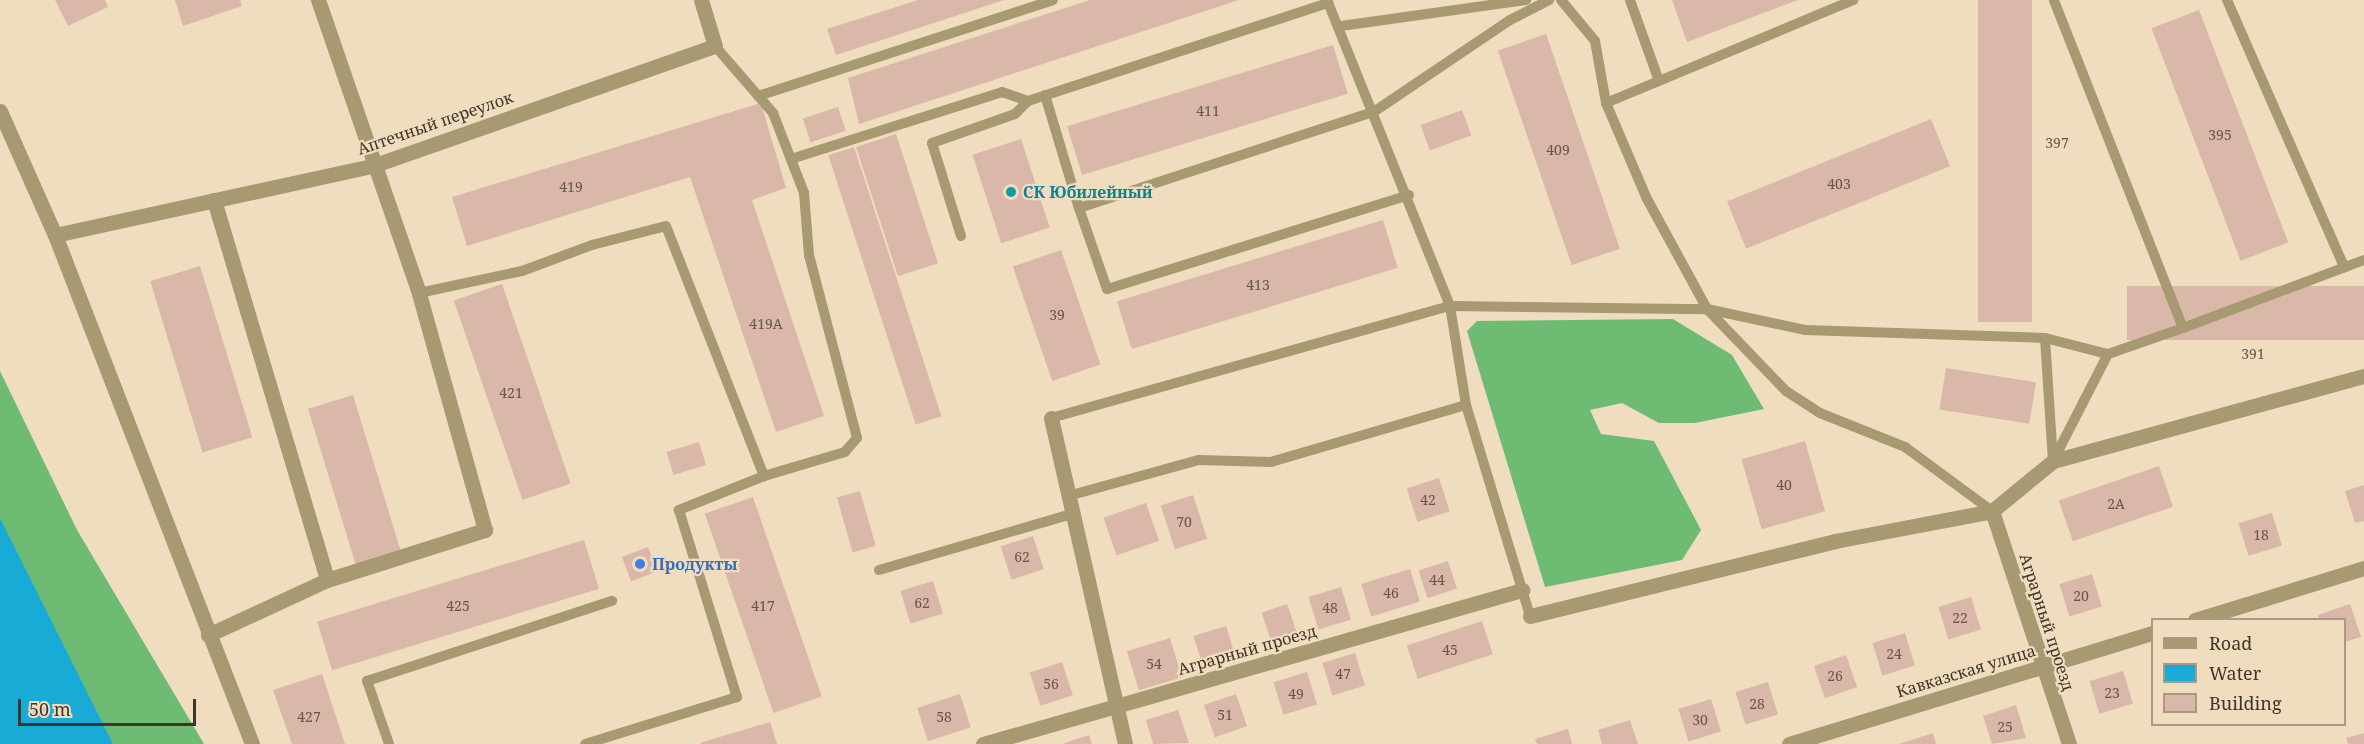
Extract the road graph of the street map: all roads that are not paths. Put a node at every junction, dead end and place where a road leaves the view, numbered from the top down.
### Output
1 (318, 0) edge
2 (701, 0) edge
3 (1053, 0) edge
4 (1526, 0) edge
5 (1549, 0) edge
6 (1561, 0) edge
7 (1630, 0) edge
8 (1853, 0) edge
9 (2054, 0) edge
10 (2228, 0) edge
11 (1328, 2) edge
12 (1341, 26) junction
13 (715, 46) junction
14 (1658, 78) junction
15 (1045, 95) junction
16 (758, 96) junction
17 (1028, 101) junction
18 (1606, 103) junction
19 (0, 111) edge
20 (1375, 111) junction
21 (791, 159) junction
22 (372, 166) junction
23 (1409, 195) junction
24 (214, 200) junction
25 (1079, 208) junction
26 (55, 236) junction
27 (961, 236) dead end
28 (2364, 260) edge
29 (2344, 267) junction
30 (419, 293) junction
31 (1450, 306) junction
32 (1707, 309) junction
33 (2183, 328) junction
34 (2045, 338) junction
35 (2108, 354) junction
36 (2364, 376) edge
37 (1466, 405) junction
38 (1051, 418) joint
39 (2053, 461) junction
40 (764, 476) junction
41 (1068, 496) junction
42 (1992, 511) junction
43 (1072, 514) junction
44 (2364, 567) edge
45 (879, 570) dead end
46 (327, 580) junction
47 (1522, 590) junction
48 (612, 601) dead end
49 (1530, 616) joint
50 (2201, 618) edge
51 (2151, 633) edge
52 (208, 635) junction
53 (2043, 667) junction
54 (1114, 708) junction
55 (252, 744) edge
56 (389, 744) edge
57 (585, 744) edge
58 (982, 744) edge
59 (1125, 744) edge
60 (1789, 744) edge
61 (2069, 744) edge

1 - 22 street
2 - 13 street
3 - 16 lane
4 - 12 lane
5 - 20 lane
6 - 18 lane
7 - 14 lane
8 - 14 lane
9 - 33 lane
10 - 29 lane
11 - 12 lane
11 - 15 lane
12 - 20 lane
13 - 16 lane
13 - 22 street, Аптечный переулок
14 - 18 lane
15 - 17 lane
15 - 25 lane
16 - 21 lane
17 - 21 lane
17 - 27 lane
18 - 32 lane
19 - 26 street
20 - 23 lane
20 - 25 lane
21 - 40 lane
22 - 24 street, Аптечный переулок
22 - 30 street
23 - 25 lane
23 - 31 lane
24 - 26 street, Аптечный переулок
24 - 46 street
26 - 52 street
28 - 29 lane
29 - 33 lane
30 - 40 lane
30 - 46 street
31 - 32 lane
31 - 37 lane
31 - 38 lane
32 - 34 lane
32 - 42 lane
33 - 35 lane
34 - 35 lane
34 - 39 lane
35 - 39 lane
36 - 39 street
37 - 41 lane
37 - 47 lane
38 - 41 street
39 - 42 street
40 - 57 lane
41 - 43 street
42 - 49 street
42 - 53 street, Аграрный проезд
43 - 45 lane
43 - 54 street
44 - 50 street
46 - 52 street
47 - 49 lane
47 - 54 street, Аграрный проезд
48 - 56 lane
51 - 53 street, Кавказская улица
52 - 55 street
53 - 60 street, Кавказская улица
53 - 61 street, Аграрный проезд
54 - 58 street, Аграрный проезд
54 - 59 street

